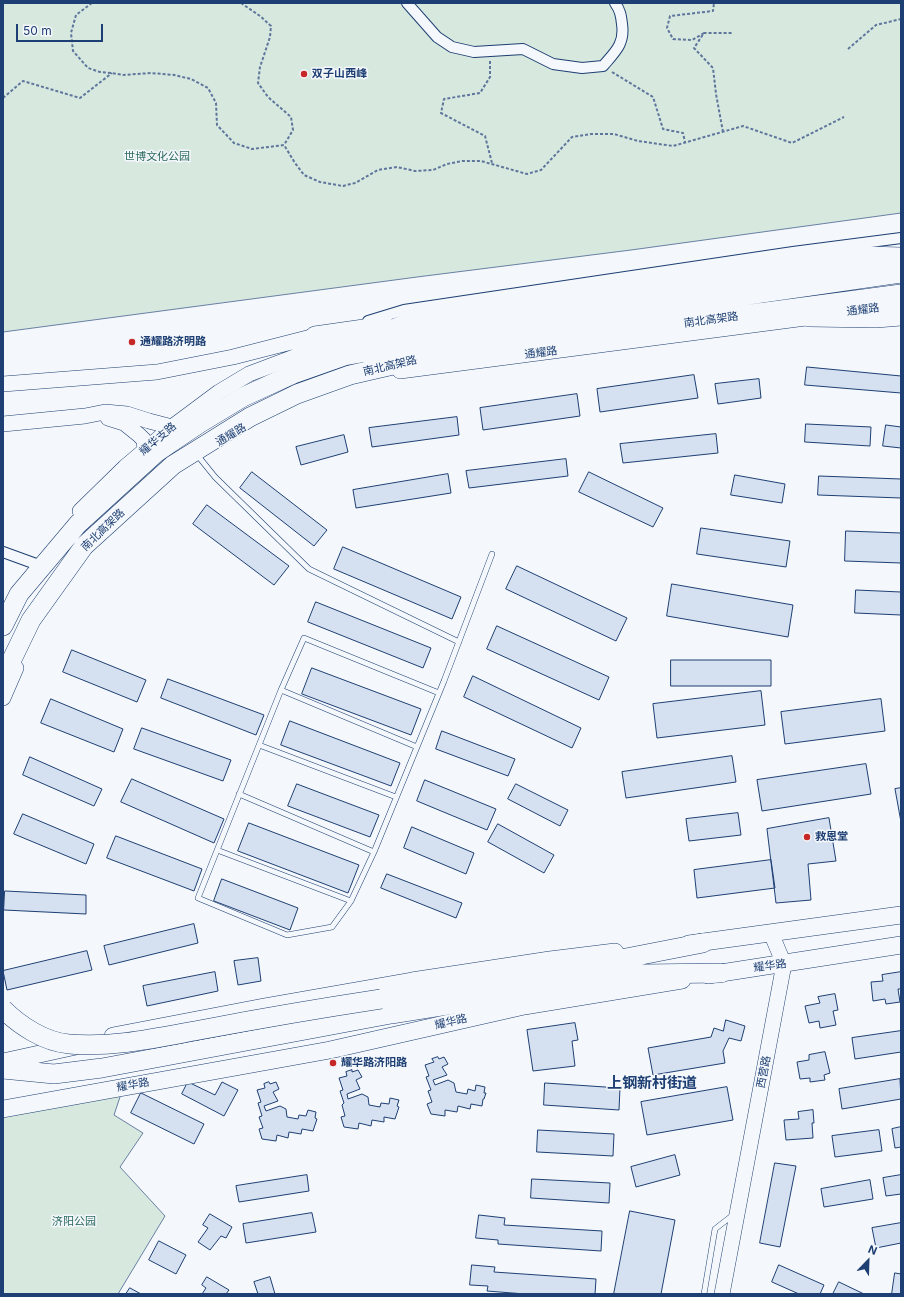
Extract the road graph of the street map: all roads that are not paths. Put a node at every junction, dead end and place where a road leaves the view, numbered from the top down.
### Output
1 (407, 3) edge
2 (615, 3) edge
3 (901, 238) edge
4 (901, 257) edge
5 (901, 263) edge
6 (901, 273) edge
7 (901, 294) edge
8 (901, 306) edge
9 (901, 316) edge
10 (809, 318) junction
11 (410, 322) junction
12 (315, 336) junction
13 (369, 339) junction
14 (3, 384) edge
15 (85, 416) junction
16 (3, 424) edge
17 (172, 427) junction
18 (145, 450) junction
19 (198, 456) junction
20 (3, 552) edge
21 (492, 554) dead end
22 (36, 564) junction
23 (19, 594) junction
24 (3, 617) edge
25 (3, 626) edge
26 (459, 642) junction
27 (3, 678) edge
28 (281, 690) junction
29 (439, 693) junction
30 (3, 698) edge
31 (259, 746) junction
32 (417, 747) junction
33 (239, 794) junction
34 (396, 797) junction
35 (217, 850) junction
36 (374, 852) junction
37 (351, 901) junction
38 (901, 914) edge
39 (771, 933) junction
40 (703, 943) junction
41 (901, 945) edge
42 (784, 964) junction
43 (721, 973) junction
44 (386, 1007) junction
45 (3, 1009) edge
46 (3, 1062) edge
47 (3, 1069) edge
48 (3, 1108) edge
49 (738, 1212) junction
50 (704, 1294) edge
51 (722, 1294) edge

1 - 2 street
3 - 12 street
4 - 11 highway
5 - 13 street
6 - 23 highway, 南北高架路
7 - 27 highway, 南北高架路
8 - 10 street, 通耀路
9 - 10 highway
10 - 19 street, 通耀路
11 - 12 highway
11 - 13 highway
12 - 14 street
13 - 17 street, 耀华支路
15 - 16 street
15 - 17 street
15 - 18 street
17 - 18 street, 耀华支路
18 - 22 street, 耀华支路
19 - 26 lane
19 - 30 street
20 - 22 street
21 - 26 lane
22 - 24 street, 耀华支路
23 - 24 highway
23 - 25 highway, 南北高架路
26 - 29 lane
28 - 29 lane
28 - 31 lane
28 - 32 lane
29 - 32 lane
31 - 33 lane
31 - 34 lane
32 - 34 lane
33 - 35 lane
33 - 36 lane
34 - 36 lane
35 - 37 lane
35 - 37 lane
36 - 37 lane
38 - 39 main road
39 - 40 main road
39 - 42 street
40 - 44 highway
40 - 46 main road
41 - 42 main road, 耀华路
42 - 43 main road, 耀华路
42 - 49 street, 西营路
43 - 44 highway
43 - 48 main road, 耀华路
44 - 45 highway, bridge
44 - 47 highway
49 - 50 lane
49 - 51 street, 西营路

